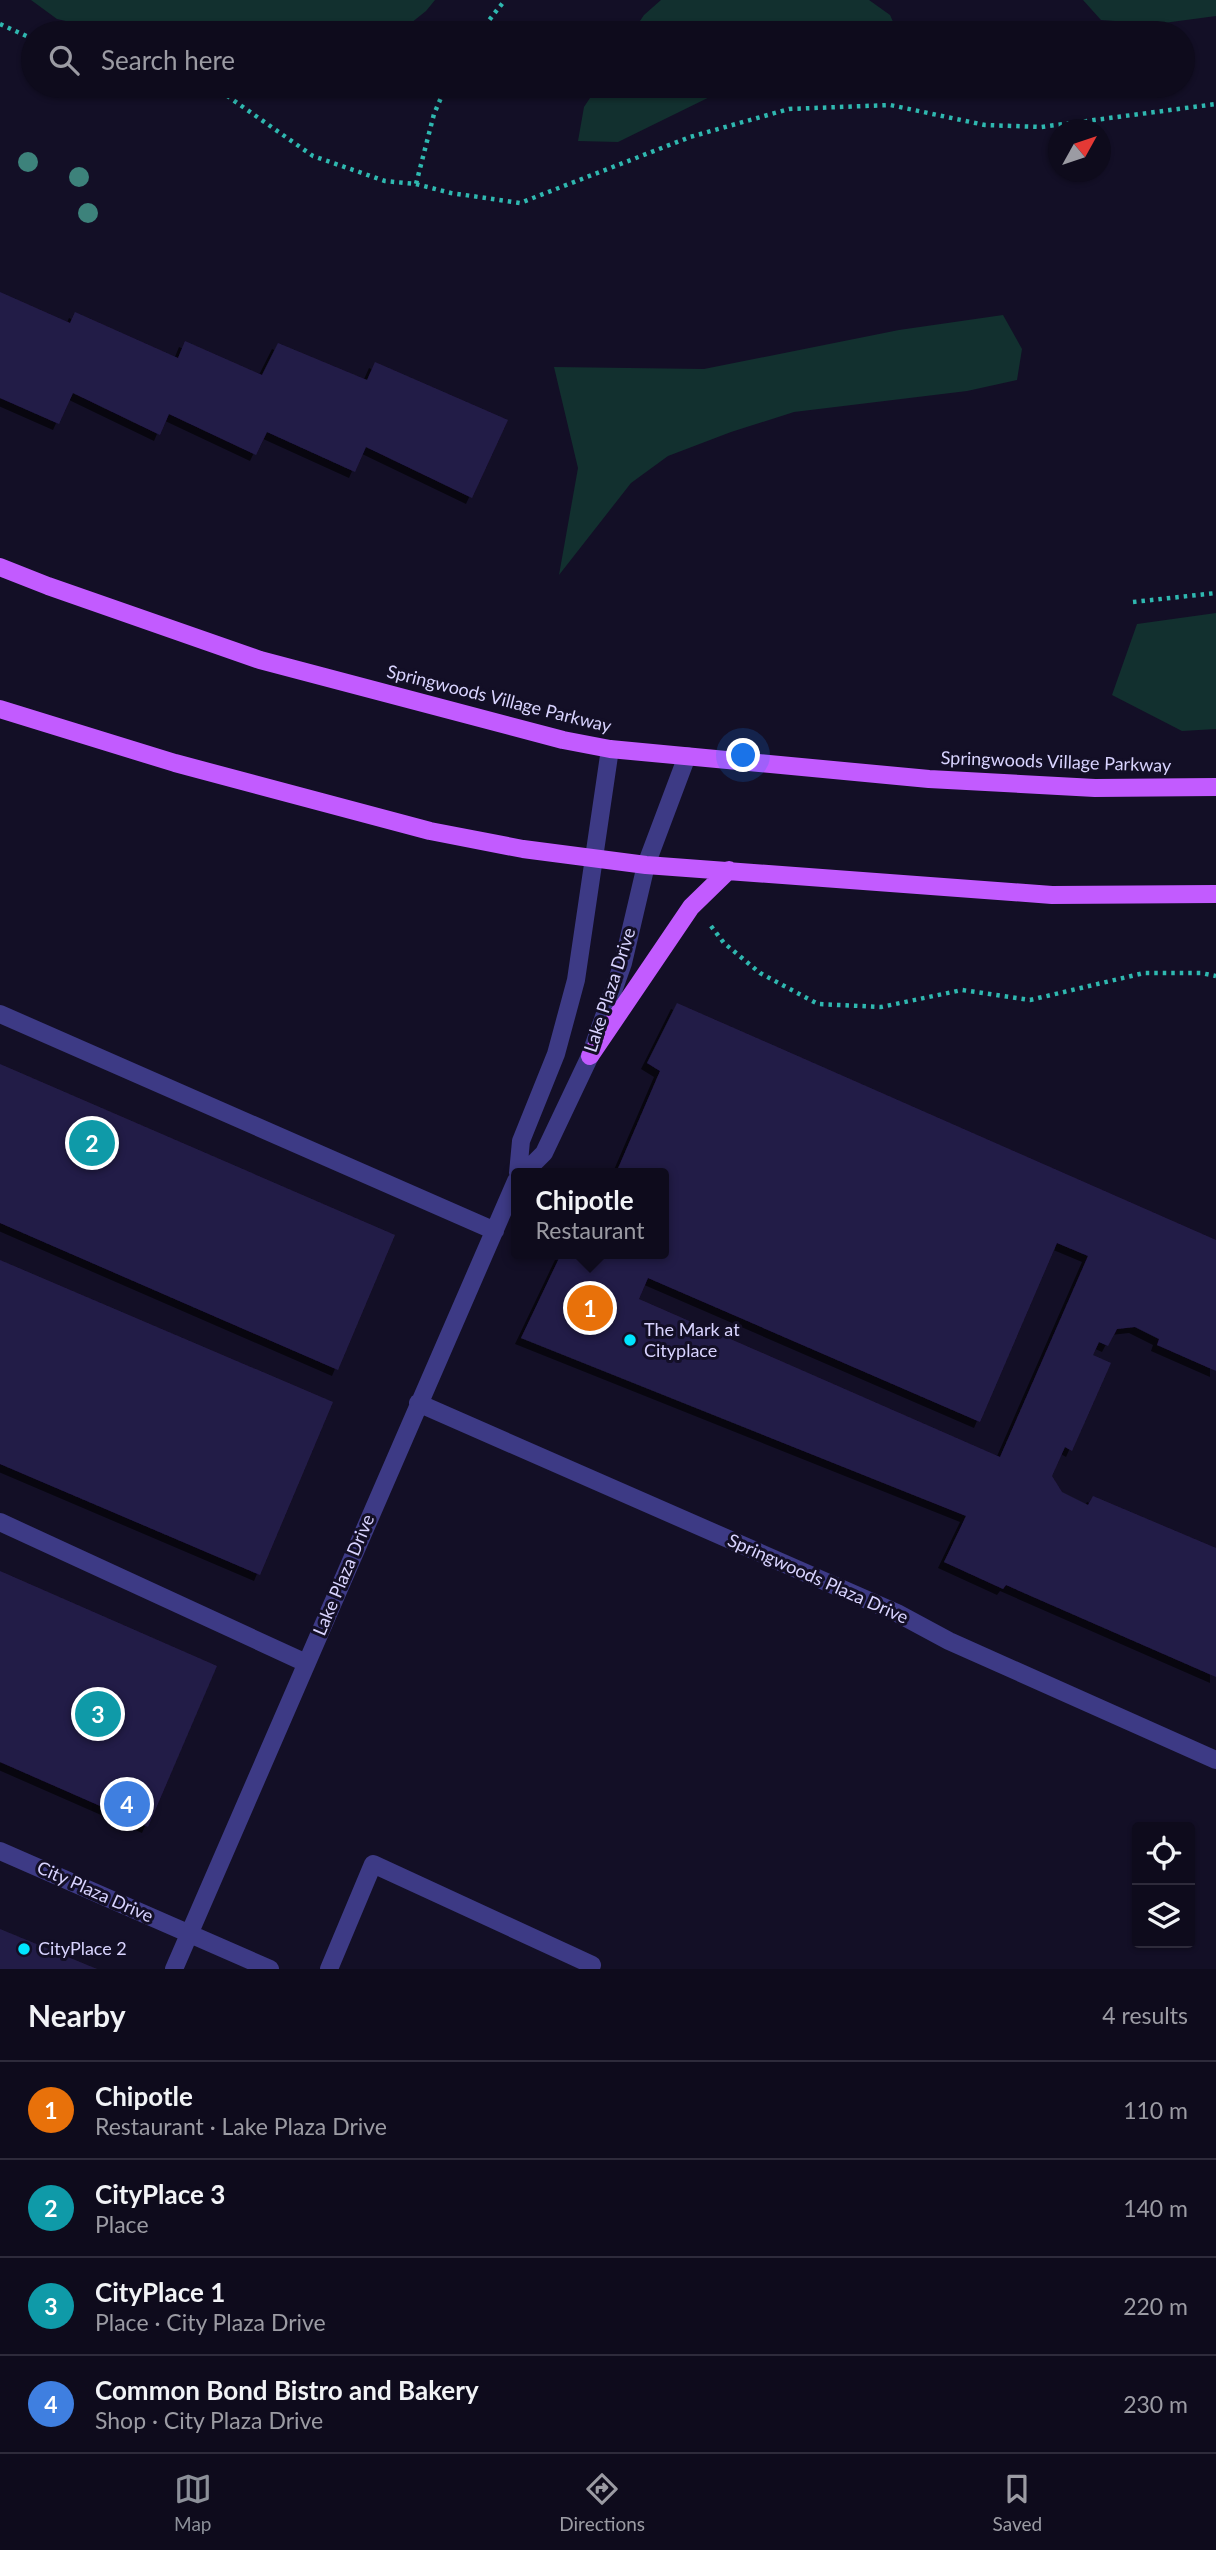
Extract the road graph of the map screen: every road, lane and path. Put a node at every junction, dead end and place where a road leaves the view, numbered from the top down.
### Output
1 (505, 0) edge
2 (489, 21) edge
3 (0, 24) edge
4 (21, 34) edge
5 (230, 98) edge
6 (441, 98) edge
7 (1216, 104) edge
8 (416, 184) junction
9 (0, 567) edge
10 (1216, 593) edge
11 (1133, 602) dead end
12 (0, 709) edge
13 (610, 749) junction
14 (687, 757) junction
15 (1216, 787) edge
16 (595, 860) junction
17 (646, 865) junction
18 (729, 870) junction
19 (1216, 894) edge
20 (691, 907) junction
21 (1216, 976) edge
22 (0, 1014) edge
23 (590, 1056) junction
24 (518, 1168) edge
25 (529, 1168) edge
26 (511, 1193) edge
27 (495, 1231) junction
28 (418, 1403) junction
29 (0, 1522) edge
30 (306, 1663) junction
31 (1216, 1760) edge
32 (0, 1851) edge
33 (190, 1934) junction
34 (174, 1969) edge
35 (270, 1969) edge
36 (329, 1969) edge
37 (590, 1969) edge

1 - 2 path
3 - 4 path
5 - 8 path
6 - 8 path
7 - 8 path
9 - 13 main road, Springwoods Village Parkway
10 - 11 path
12 - 16 main road
13 - 14 main road, Springwoods Village Parkway
13 - 16 street, Lake Plaza Drive
14 - 15 main road, Springwoods Village Parkway
14 - 17 street, Lake Plaza Drive
16 - 17 main road
16 - 24 street, Lake Plaza Drive
17 - 18 main road
17 - 23 street, Lake Plaza Drive
18 - 19 main road
18 - 20 main road
20 - 21 path
20 - 23 main road
22 - 27 street
23 - 25 street, Lake Plaza Drive
26 - 27 street, Lake Plaza Drive
27 - 28 street, Lake Plaza Drive
28 - 30 street, Lake Plaza Drive
28 - 31 street, Springwoods Plaza Drive
29 - 30 street
30 - 33 street, Lake Plaza Drive
32 - 33 street, City Plaza Drive
33 - 34 street, Lake Plaza Drive
33 - 35 street, City Plaza Drive
36 - 37 street

